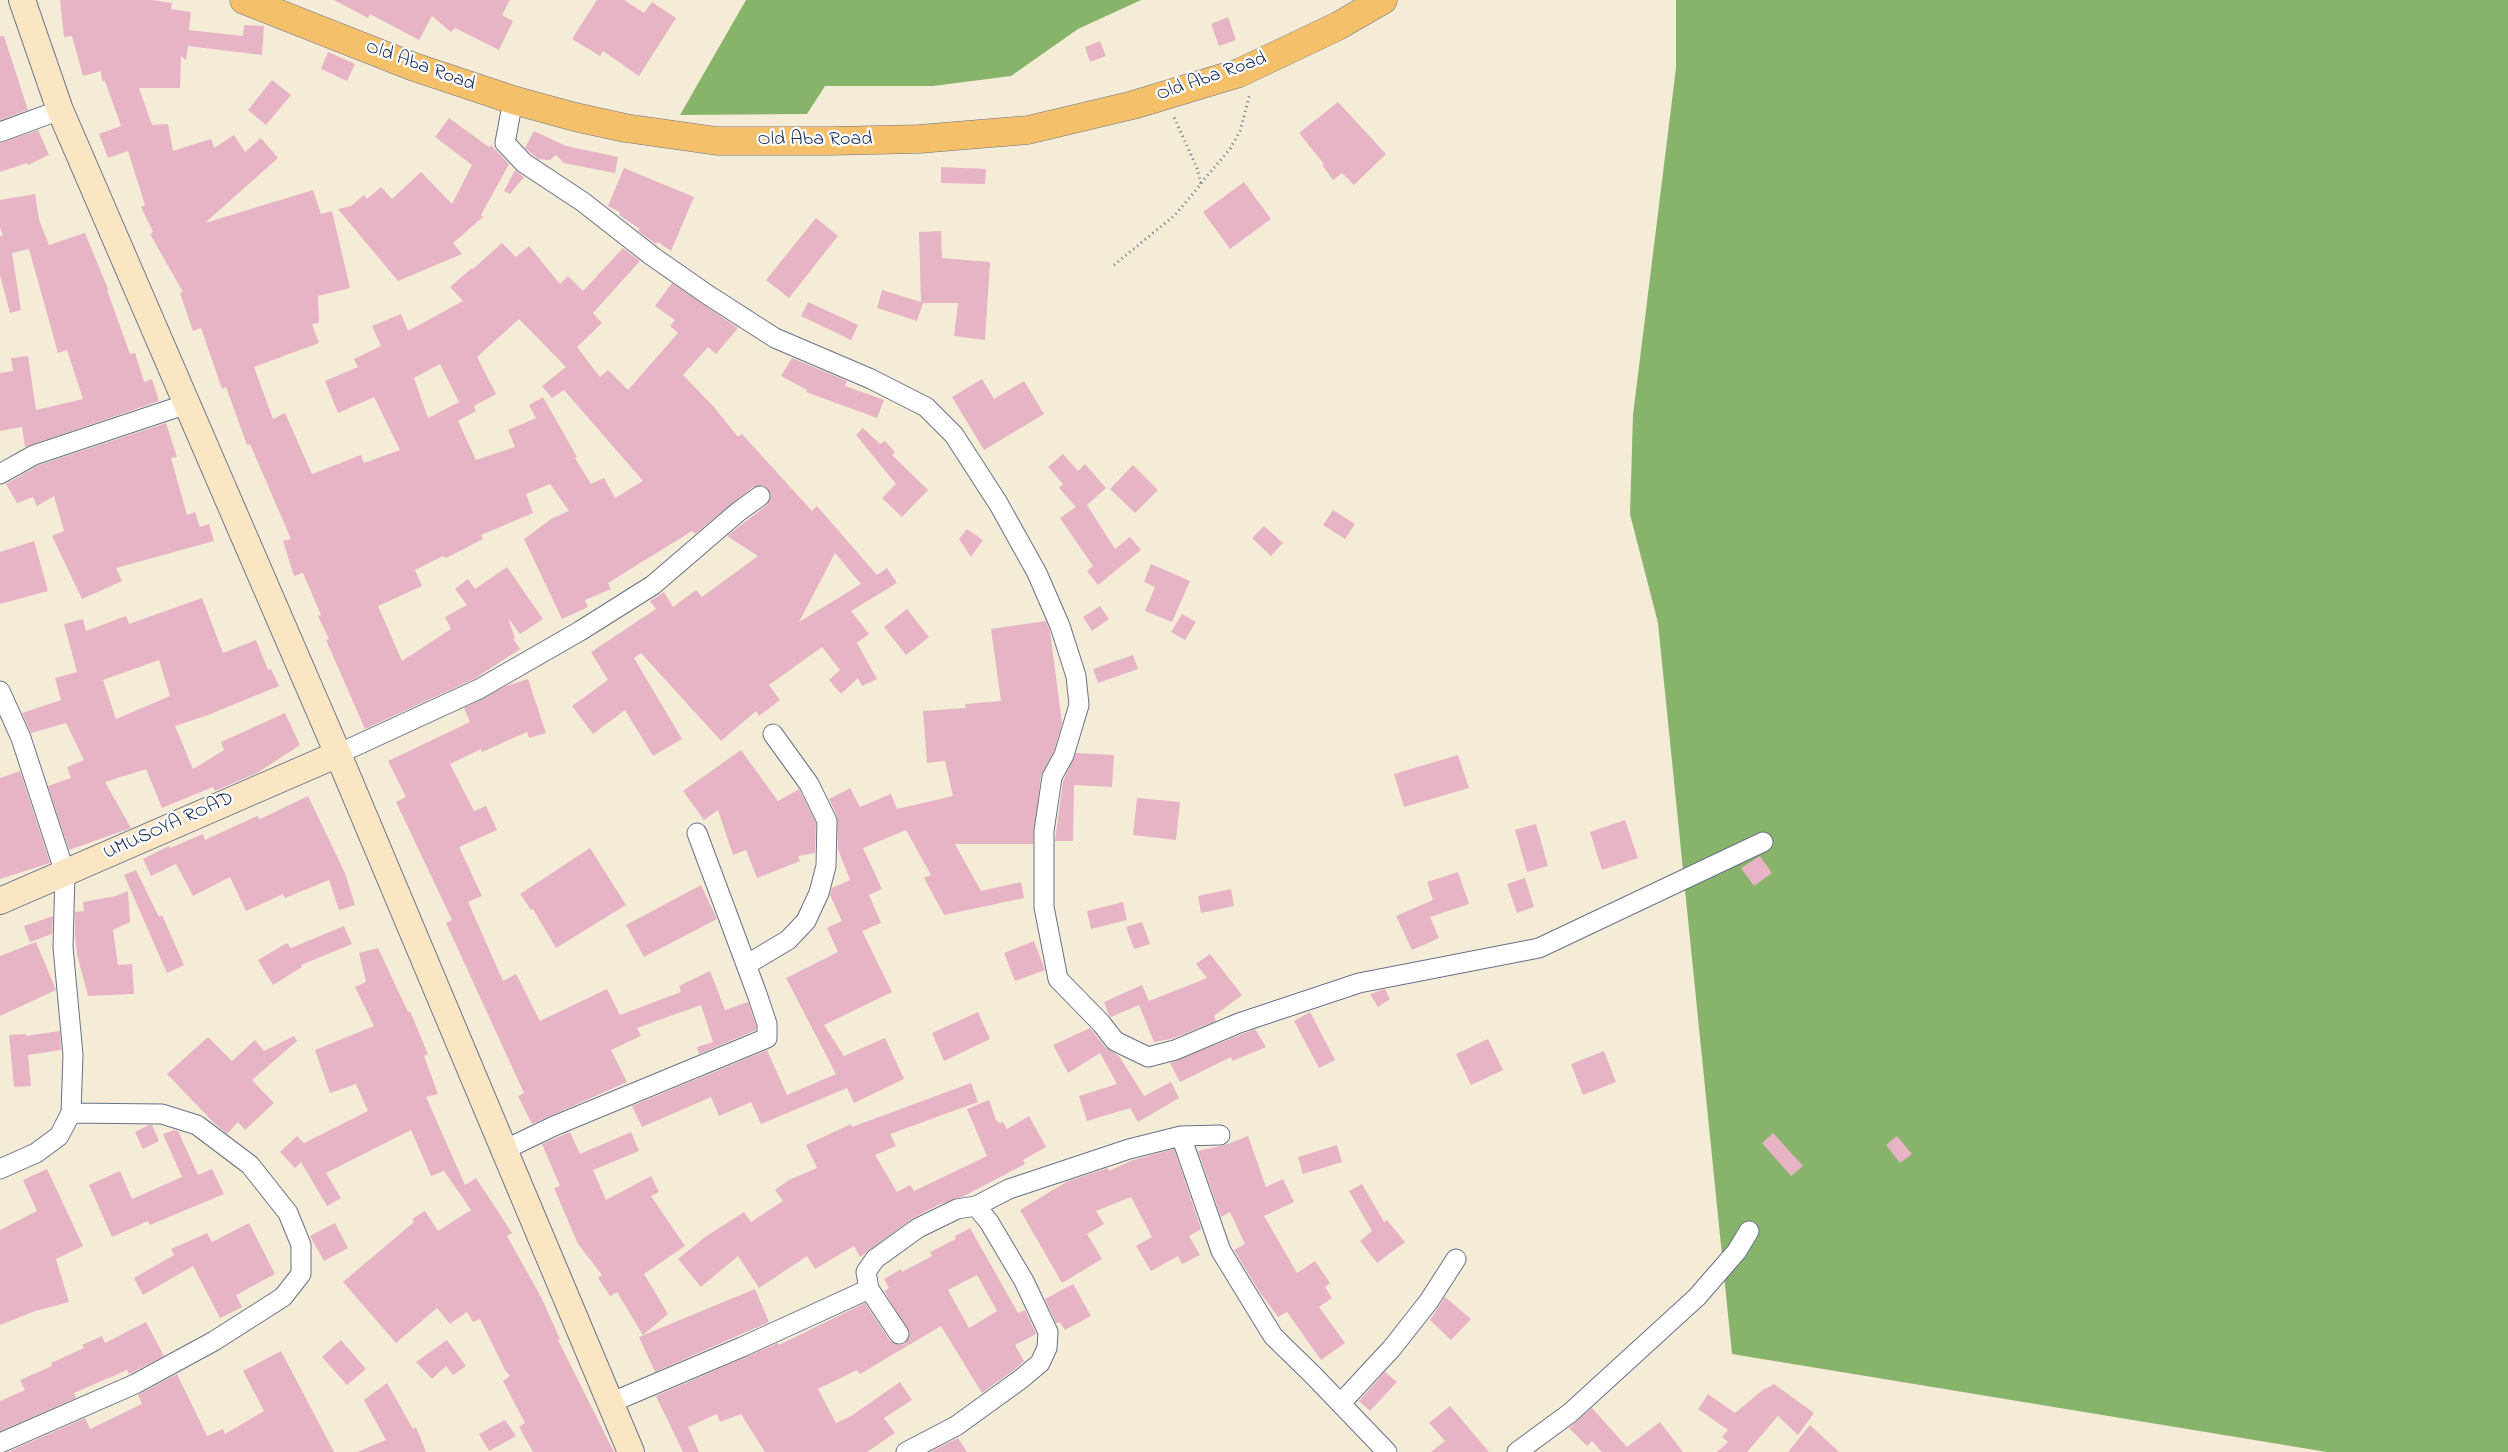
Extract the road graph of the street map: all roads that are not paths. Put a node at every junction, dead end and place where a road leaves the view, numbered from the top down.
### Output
1 (22, 0) edge
2 (244, 0) edge
3 (1383, 0) edge
4 (513, 100) junction
5 (60, 110) junction
6 (0, 132) edge
7 (187, 404) junction
8 (0, 474) edge
9 (760, 496) dead end
10 (0, 691) edge
11 (773, 734) dead end
12 (338, 754) junction
13 (697, 833) dead end
14 (1763, 842) dead end
15 (65, 873) junction
16 (0, 901) edge
17 (746, 965) junction
18 (71, 1113) junction
19 (1181, 1136) junction
20 (1220, 1136) dead end
21 (506, 1149) junction
22 (0, 1169) edge
23 (976, 1206) junction
24 (1749, 1231) dead end
25 (1456, 1259) dead end
26 (869, 1289) junction
27 (898, 1334) dead end
28 (610, 1403) junction
29 (1341, 1403) junction
30 (0, 1442) edge
31 (631, 1452) edge
32 (906, 1452) edge
33 (1387, 1452) edge
34 (1517, 1452) edge

1 - 5 main road
2 - 4 main road, Old Aba Road
3 - 4 main road, Old Aba Road
4 - 14 street
5 - 6 street
5 - 7 main road
7 - 8 street
7 - 12 main road
9 - 12 street
10 - 15 street
11 - 17 street
12 - 15 main road, UMUSOYA ROAD
12 - 21 main road
13 - 17 street
15 - 16 main road, UMUSOYA ROAD
15 - 18 street
17 - 21 street
18 - 22 street
18 - 30 street
19 - 20 street
19 - 23 street
19 - 29 street
21 - 28 main road
23 - 26 street
23 - 32 street
24 - 34 street
25 - 29 street
26 - 27 street
26 - 28 street
28 - 31 main road
29 - 33 street

